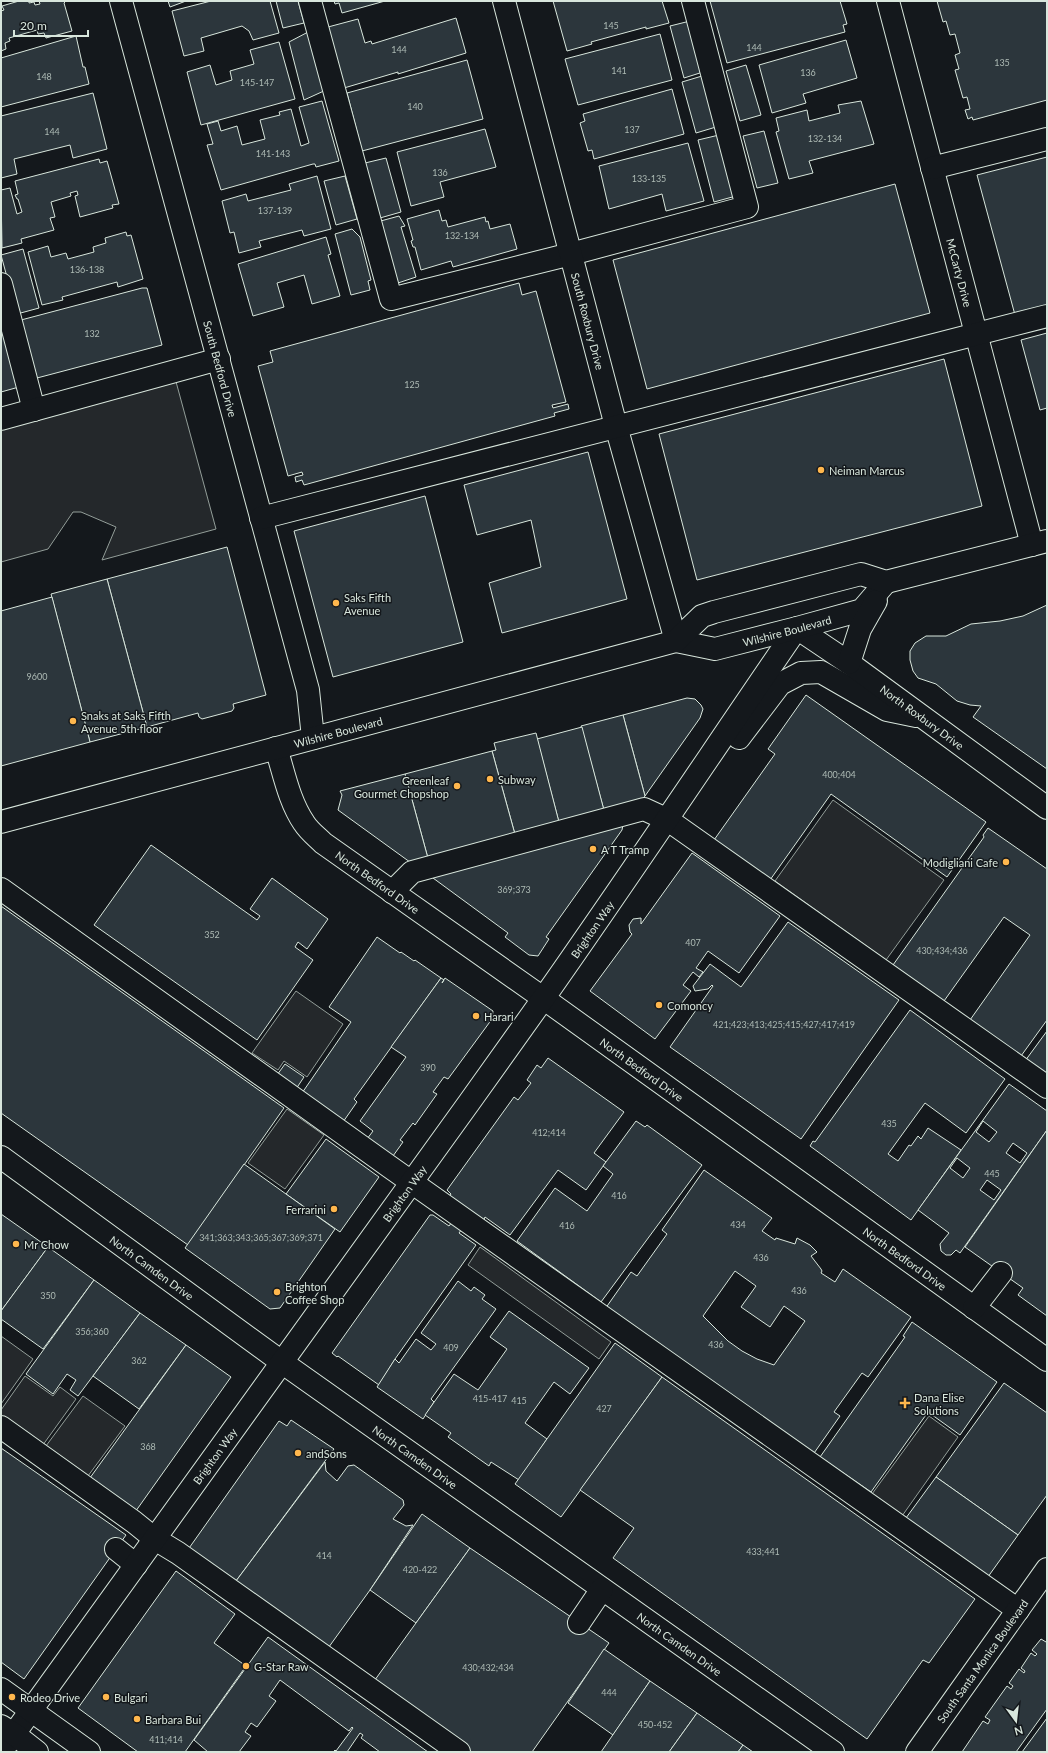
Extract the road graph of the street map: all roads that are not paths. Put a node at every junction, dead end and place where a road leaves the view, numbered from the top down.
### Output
1 (121, 1) edge
2 (310, 1) edge
3 (504, 1) edge
4 (693, 1) edge
5 (888, 1) edge
6 (1047, 139) edge
7 (932, 168) junction
8 (571, 254) junction
9 (1, 284) edge
10 (1047, 316) edge
11 (976, 334) junction
12 (219, 359) junction
13 (34, 410) junction
14 (1, 419) edge
15 (616, 426) junction
16 (261, 518) junction
17 (1043, 542) edge
18 (886, 582) junction
19 (797, 628) junction
20 (676, 640) junction
21 (849, 663) junction
22 (922, 717) junction
23 (314, 738) junction
24 (276, 748) junction
25 (1047, 808) edge
26 (669, 817) junction
27 (1, 822) edge
28 (1, 889) edge
29 (392, 892) junction
30 (543, 998) junction
31 (1047, 1087) edge
32 (1, 1157) edge
33 (413, 1182) junction
34 (1002, 1273) dead end
35 (974, 1308) junction
36 (1047, 1360) edge
37 (283, 1363) junction
38 (1, 1427) edge
39 (155, 1539) junction
40 (116, 1548) dead end
41 (136, 1565) junction
42 (1047, 1569) edge
43 (602, 1589) junction
44 (1018, 1610) junction
45 (579, 1623) dead end
46 (1, 1689) edge
47 (31, 1710) junction
48 (8, 1730) edge
49 (1, 1752) edge
50 (37, 1752) edge
51 (89, 1752) edge
52 (458, 1752) edge
53 (833, 1752) edge
54 (917, 1752) edge

1 - 12 street, South Bedford Drive
2 - 8 street
3 - 8 street, South Roxbury Drive
4 - 8 street
5 - 7 street, McCarty Drive
6 - 7 street
7 - 11 street, McCarty Drive
8 - 15 street, South Roxbury Drive
9 - 13 street
10 - 11 street
11 - 15 street
11 - 17 street, McCarty Drive
12 - 13 street
12 - 16 street, South Bedford Drive
13 - 14 street
15 - 16 street
15 - 20 street, South Roxbury Drive
16 - 23 street, South Bedford Drive
17 - 18 street
18 - 19 street, Wilshire Boulevard
18 - 20 street, Wilshire Boulevard
18 - 21 street
19 - 20 street, Wilshire Boulevard
19 - 21 street, North Roxbury Drive
19 - 26 street, Brighton Way
20 - 23 street, Wilshire Boulevard
21 - 22 street, North Roxbury Drive
22 - 25 street, North Roxbury Drive
22 - 26 street
23 - 24 street, Wilshire Boulevard
24 - 27 street, Wilshire Boulevard
24 - 29 street, North Bedford Drive
26 - 29 street
26 - 30 street, Brighton Way
26 - 31 street
28 - 33 street
29 - 30 street, North Bedford Drive
30 - 33 street, Brighton Way
30 - 35 street, North Bedford Drive
32 - 37 street, North Camden Drive
33 - 37 street, Brighton Way
33 - 44 street
34 - 35 street
35 - 36 street, North Bedford Drive
37 - 39 street, Brighton Way
37 - 43 street, North Camden Drive
38 - 39 street
39 - 41 street, Brighton Way
39 - 52 street
40 - 41 street
41 - 47 street, Brighton Way
42 - 44 street, South Santa Monica Boulevard
43 - 45 street
43 - 53 street, North Camden Drive
44 - 54 street, South Santa Monica Boulevard
46 - 47 street
47 - 48 street, Brighton Way
47 - 51 street
48 - 49 street, Brighton Way
48 - 50 street

